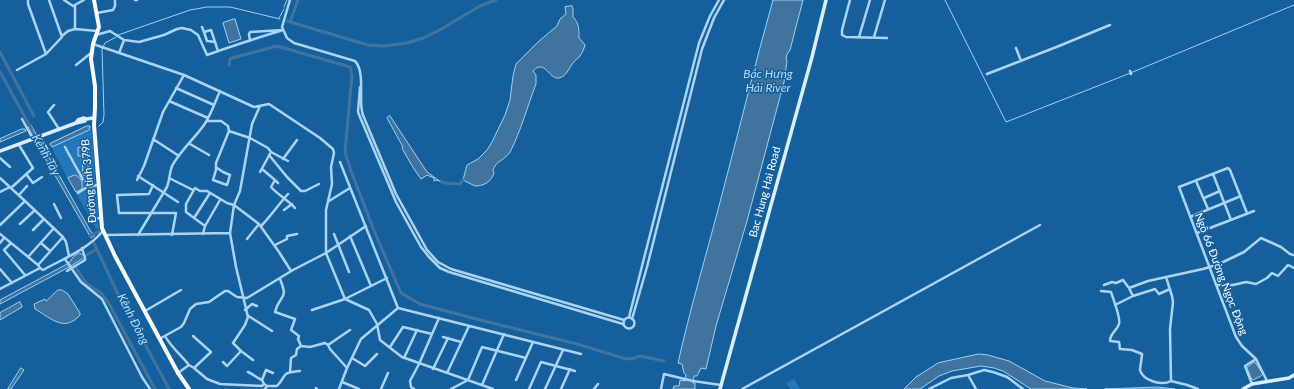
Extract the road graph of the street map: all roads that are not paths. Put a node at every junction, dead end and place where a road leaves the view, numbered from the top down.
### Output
1 (28, 0) edge
2 (49, 0) edge
3 (64, 0) edge
4 (84, 0) edge
5 (94, 0) edge
6 (115, 0) edge
7 (290, 0) edge
8 (720, 0) edge
9 (724, 0) edge
10 (826, 0) edge
11 (850, 0) edge
12 (870, 0) edge
13 (885, 0) edge
14 (75, 6) junction
15 (97, 13) junction
16 (1110, 25) dead end
17 (202, 27) dead end
18 (705, 28) junction
19 (74, 29) junction
20 (283, 30) junction
21 (709, 30) junction
22 (204, 32) junction
23 (97, 33) junction
24 (62, 37) junction
25 (859, 37) junction
26 (874, 37) junction
27 (887, 38) dead end
28 (124, 40) junction
29 (250, 41) junction
30 (214, 42) junction
31 (93, 44) junction
32 (1016, 48) dead end
33 (218, 51) junction
34 (92, 53) junction
35 (119, 53) junction
36 (46, 54) junction
37 (1021, 61) junction
38 (76, 65) dead end
39 (17, 70) dead end
40 (987, 74) dead end
41 (184, 75) junction
42 (176, 88) junction
43 (220, 91) junction
44 (169, 101) junction
45 (54, 105) dead end
46 (214, 105) junction
47 (260, 105) junction
48 (22, 118) dead end
49 (94, 118) junction
50 (208, 118) junction
51 (206, 121) junction
52 (60, 129) junction
53 (229, 131) junction
54 (675, 135) junction
55 (680, 136) junction
56 (41, 137) junction
57 (250, 138) junction
58 (153, 139) junction
59 (33, 140) junction
60 (297, 140) dead end
61 (190, 144) junction
62 (19, 145) junction
63 (65, 147) dead end
64 (0, 151) edge
65 (271, 152) junction
66 (50, 154) dead end
67 (209, 155) dead end
68 (269, 155) junction
69 (179, 156) junction
70 (0, 158) edge
71 (283, 159) junction
72 (288, 161) dead end
73 (340, 162) dead end
74 (10, 167) dead end
75 (217, 168) dead end
76 (26, 174) junction
77 (1213, 174) junction
78 (42, 177) dead end
79 (0, 178) edge
80 (169, 178) junction
81 (275, 180) junction
82 (1196, 181) junction
83 (278, 183) dead end
84 (319, 184) dead end
85 (98, 185) junction
86 (153, 185) junction
87 (27, 186) dead end
88 (11, 187) junction
89 (88, 188) junction
90 (350, 188) junction
91 (331, 189) junction
92 (193, 190) junction
93 (0, 192) edge
94 (164, 192) junction
95 (1220, 192) junction
96 (78, 193) dead end
97 (210, 193) junction
98 (288, 194) dead end
99 (19, 195) junction
100 (1240, 196) junction
101 (285, 198) junction
102 (335, 198) junction
103 (1204, 198) junction
104 (220, 200) junction
105 (26, 201) junction
106 (328, 201) junction
107 (178, 202) dead end
108 (1224, 203) junction
109 (54, 204) dead end
110 (292, 204) junction
111 (234, 205) junction
112 (295, 208) dead end
113 (1208, 209) junction
114 (35, 210) junction
115 (284, 210) dead end
116 (1254, 211) dead end
117 (151, 213) junction
118 (1247, 213) junction
119 (1190, 217) junction
120 (61, 218) dead end
121 (101, 218) junction
122 (194, 218) junction
123 (44, 219) junction
124 (91, 219) dead end
125 (1231, 220) junction
126 (20, 224) dead end
127 (652, 224) junction
128 (0, 225) edge
129 (260, 225) junction
130 (205, 226) junction
131 (366, 226) junction
132 (657, 226) junction
133 (1040, 226) dead end
134 (54, 228) junction
135 (33, 230) dead end
136 (103, 230) junction
137 (230, 233) junction
138 (0, 234) edge
139 (203, 234) junction
140 (297, 234) dead end
141 (334, 234) dead end
142 (1197, 234) junction
143 (105, 235) junction
144 (138, 235) junction
145 (172, 235) junction
146 (350, 236) junction
147 (63, 237) junction
148 (4, 238) junction
149 (247, 239) dead end
150 (0, 243) edge
151 (11, 243) junction
152 (41, 243) junction
153 (338, 244) junction
154 (275, 245) junction
155 (82, 248) junction
156 (50, 251) junction
157 (326, 253) junction
158 (1294, 255) edge
159 (69, 256) junction
160 (28, 257) junction
161 (65, 259) junction
162 (39, 267) junction
163 (70, 268) junction
164 (1210, 268) junction
165 (1294, 268) edge
166 (0, 269) edge
167 (67, 271) dead end
168 (291, 271) junction
169 (349, 272) dead end
170 (25, 276) junction
171 (1166, 277) junction
172 (387, 278) junction
173 (280, 279) junction
174 (12, 283) junction
175 (1104, 285) dead end
176 (1216, 285) junction
177 (371, 286) junction
178 (1129, 288) junction
179 (0, 289) edge
180 (1170, 289) junction
181 (181, 290) dead end
182 (1101, 291) dead end
183 (1133, 296) junction
184 (242, 298) junction
185 (345, 299) junction
186 (1115, 305) junction
187 (256, 306) dead end
188 (398, 308) junction
189 (245, 310) junction
190 (312, 310) dead end
191 (145, 311) junction
192 (247, 314) junction
193 (439, 318) junction
194 (631, 318) junction
195 (624, 322) junction
196 (377, 324) junction
197 (469, 326) junction
198 (350, 330) dead end
199 (417, 330) junction
200 (272, 331) dead end
201 (432, 334) junction
202 (504, 334) junction
203 (193, 336) dead end
204 (162, 337) junction
205 (443, 337) dead end
206 (448, 338) junction
207 (461, 342) junction
208 (533, 342) junction
209 (328, 345) junction
210 (301, 346) junction
211 (390, 347) junction
212 (562, 350) junction
213 (242, 351) junction
214 (496, 351) junction
215 (377, 354) dead end
216 (581, 354) dead end
217 (352, 358) junction
218 (404, 358) junction
219 (526, 358) junction
220 (1256, 359) junction
221 (253, 360) dead end
222 (223, 362) dead end
223 (419, 364) junction
224 (189, 365) junction
225 (555, 366) junction
226 (194, 368) junction
227 (347, 368) junction
228 (433, 369) junction
229 (570, 369) junction
230 (300, 371) dead end
231 (575, 371) dead end
232 (248, 372) dead end
233 (290, 372) junction
234 (178, 373) junction
235 (273, 373) dead end
236 (388, 373) dead end
237 (447, 373) junction
238 (968, 375) junction
239 (1294, 375) edge
240 (262, 380) junction
241 (468, 380) junction
242 (516, 380) dead end
243 (1171, 381) junction
244 (1267, 381) junction
245 (342, 382) junction
246 (598, 384) dead end
247 (1252, 384) junction
248 (265, 386) edge
249 (482, 386) junction
250 (721, 387) edge
251 (150, 389) edge
252 (189, 389) edge
253 (339, 389) edge
254 (359, 389) edge
255 (381, 389) edge
256 (414, 389) edge
257 (451, 389) edge
258 (493, 389) edge
259 (529, 389) edge
260 (545, 389) edge
261 (561, 389) edge
262 (594, 389) edge
263 (661, 389) edge
264 (742, 389) edge
265 (929, 389) edge
266 (976, 389) edge
267 (1023, 389) edge
268 (1198, 389) edge
269 (1242, 389) edge

1 - 36 street
2 - 24 street
3 - 14 street
4 - 14 street
5 - 15 main road, Đường tỉnh 379B
6 - 15 street
7 - 20 street
8 - 18 street
9 - 21 street
10 - 250 street, Bac Hung Hai Road
11 - 25 street
12 - 25 street
13 - 26 street
14 - 19 street
15 - 23 main road, Đường tỉnh 379B
16 - 37 street
17 - 22 street
18 - 21 street
18 - 54 street
19 - 23 street
19 - 24 street
20 - 29 street
20 - 29 street
20 - 195 street
21 - 55 street
22 - 30 street
22 - 30 street
23 - 28 street
23 - 31 main road, Đường tỉnh 379B
24 - 36 street
25 - 26 street
26 - 27 street
28 - 33 street
28 - 35 street
29 - 33 street
30 - 33 street
31 - 34 main road, Đường tỉnh 379B
31 - 35 street
32 - 37 street
34 - 38 street
34 - 49 main road, Đường tỉnh 379B
35 - 41 street
36 - 39 street
37 - 40 street
41 - 42 street
41 - 43 street
42 - 44 street
42 - 46 street
43 - 46 street
43 - 47 street
44 - 50 street
44 - 58 street
45 - 52 street
46 - 50 street
47 - 57 street
47 - 91 street
48 - 59 street
49 - 52 street
49 - 85 main road, Đường tỉnh 379B
50 - 51 street
51 - 53 street
51 - 61 street
52 - 56 street
53 - 57 street
53 - 75 street
54 - 55 street
54 - 127 street
55 - 132 street
56 - 59 street
56 - 66 street
57 - 65 street
57 - 111 street
58 - 69 street
58 - 86 street
59 - 62 street
60 - 71 street
61 - 67 street
61 - 69 street
62 - 64 street
62 - 76 street
63 - 89 street
65 - 68 street
65 - 71 street
68 - 81 street
68 - 84 street
69 - 80 street
70 - 74 street
71 - 72 street
73 - 90 street
76 - 78 street
76 - 88 street
77 - 82 street
77 - 95 street
77 - 100 street
79 - 88 street
80 - 92 street
80 - 94 street
81 - 83 street
81 - 101 street
82 - 103 street
82 - 119 street, Ngõ 66 Đường Ngọc Động
85 - 89 street
85 - 121 main road, Đường tỉnh 379B
86 - 94 street
86 - 117 street
87 - 99 street
88 - 93 street
88 - 99 street
89 - 96 street
90 - 102 street
90 - 131 street
91 - 102 street
91 - 106 street
92 - 97 street
92 - 122 street
94 - 107 street
94 - 117 street
95 - 103 street
95 - 108 street
97 - 104 street
97 - 122 street
98 - 101 street
99 - 105 street
100 - 108 street
100 - 118 street
101 - 110 street
101 - 129 street
102 - 106 street
103 - 113 street
104 - 111 street
104 - 130 street
105 - 114 street
105 - 128 street
106 - 157 street
108 - 113 street
108 - 125 street
109 - 120 street
110 - 112 street
110 - 115 street
111 - 129 street
111 - 137 street
113 - 119 street
114 - 123 street
114 - 126 street
116 - 118 street
117 - 144 street
117 - 145 street
118 - 125 street
119 - 142 street, Ngõ 66 Đường Ngọc Động
121 - 124 street
121 - 136 main road, Đường tỉnh 379B
122 - 130 street
123 - 134 street
123 - 135 street
125 - 142 street
127 - 132 street
127 - 194 street
129 - 149 street
129 - 154 street
130 - 139 street
131 - 146 street
131 - 172 street
132 - 194 street
133 - 264 street
134 - 147 street
134 - 152 street
136 - 143 main road, Đường tỉnh 379B
136 - 155 street
137 - 139 street
137 - 184 street
138 - 148 street
139 - 145 street
140 - 154 street
141 - 153 street
142 - 164 street, Ngõ 66 Đường Ngọc Động
143 - 144 street
143 - 191 main road, Đường tỉnh 379B
144 - 145 street
146 - 153 street
146 - 177 street
147 - 156 street
147 - 159 street
148 - 150 street
148 - 151 street
151 - 160 street
151 - 170 street
152 - 156 street
152 - 160 street
153 - 157 street
153 - 169 street
154 - 168 street
155 - 159 street
155 - 163 street
156 - 162 street
157 - 168 street
157 - 185 street
158 - 164 street
159 - 161 street
160 - 162 street
161 - 162 street
161 - 163 street
162 - 170 street
163 - 167 street
163 - 251 street
164 - 171 street
164 - 176 street, Ngõ 66 Đường Ngọc Động
165 - 176 street
166 - 174 street
168 - 173 street
170 - 174 street
171 - 178 street
171 - 180 street
172 - 177 street
172 - 188 street
173 - 184 street
173 - 210 street
174 - 179 street
175 - 178 street
176 - 220 street, Ngõ 66 Đường Ngọc Động
177 - 185 street
178 - 183 street
180 - 183 street
180 - 243 street
181 - 191 street
182 - 186 street
183 - 186 street
184 - 189 street
184 - 204 street
185 - 190 street
185 - 196 street
186 - 243 street
187 - 189 street
188 - 193 street
188 - 196 street
189 - 192 street
191 - 204 main road, Đường tỉnh 379B
192 - 200 street
192 - 213 street
193 - 197 street
193 - 201 street
194 - 195 street
194 - 195 street
196 - 211 street
196 - 217 street
197 - 202 street
197 - 207 street
198 - 209 street
199 - 201 street
199 - 211 street
199 - 218 street
201 - 223 street
202 - 208 street
202 - 214 street
203 - 226 street
204 - 224 street
204 - 234 main road, Đường tỉnh 379B
205 - 206 street
206 - 207 street
206 - 228 street
207 - 237 street
208 - 212 street
208 - 219 street
209 - 210 street
209 - 227 street
210 - 233 street
211 - 218 street
212 - 216 street
212 - 225 street
213 - 221 street
213 - 222 street
214 - 219 street
214 - 241 street
214 - 249 street
215 - 217 street
217 - 227 street
218 - 223 street
219 - 242 street
220 - 244 street, Ngõ 66 Đường Ngọc Động
220 - 247 street
223 - 228 street
223 - 256 street
224 - 226 street
224 - 234 street
225 - 229 street
225 - 259 street
225 - 260 street
226 - 248 street
227 - 245 street
228 - 237 street
229 - 231 street
229 - 261 street
230 - 233 street
232 - 240 street
233 - 248 street
234 - 252 main road, Đường tỉnh 379B
235 - 240 street
236 - 255 street
237 - 241 street
238 - 265 street
238 - 266 street
238 - 267 street
239 - 244 street
240 - 248 street
241 - 249 street
241 - 257 street
243 - 268 street
244 - 247 street
245 - 253 street
245 - 254 street
246 - 262 street
247 - 269 street
249 - 258 street
250 - 263 street

